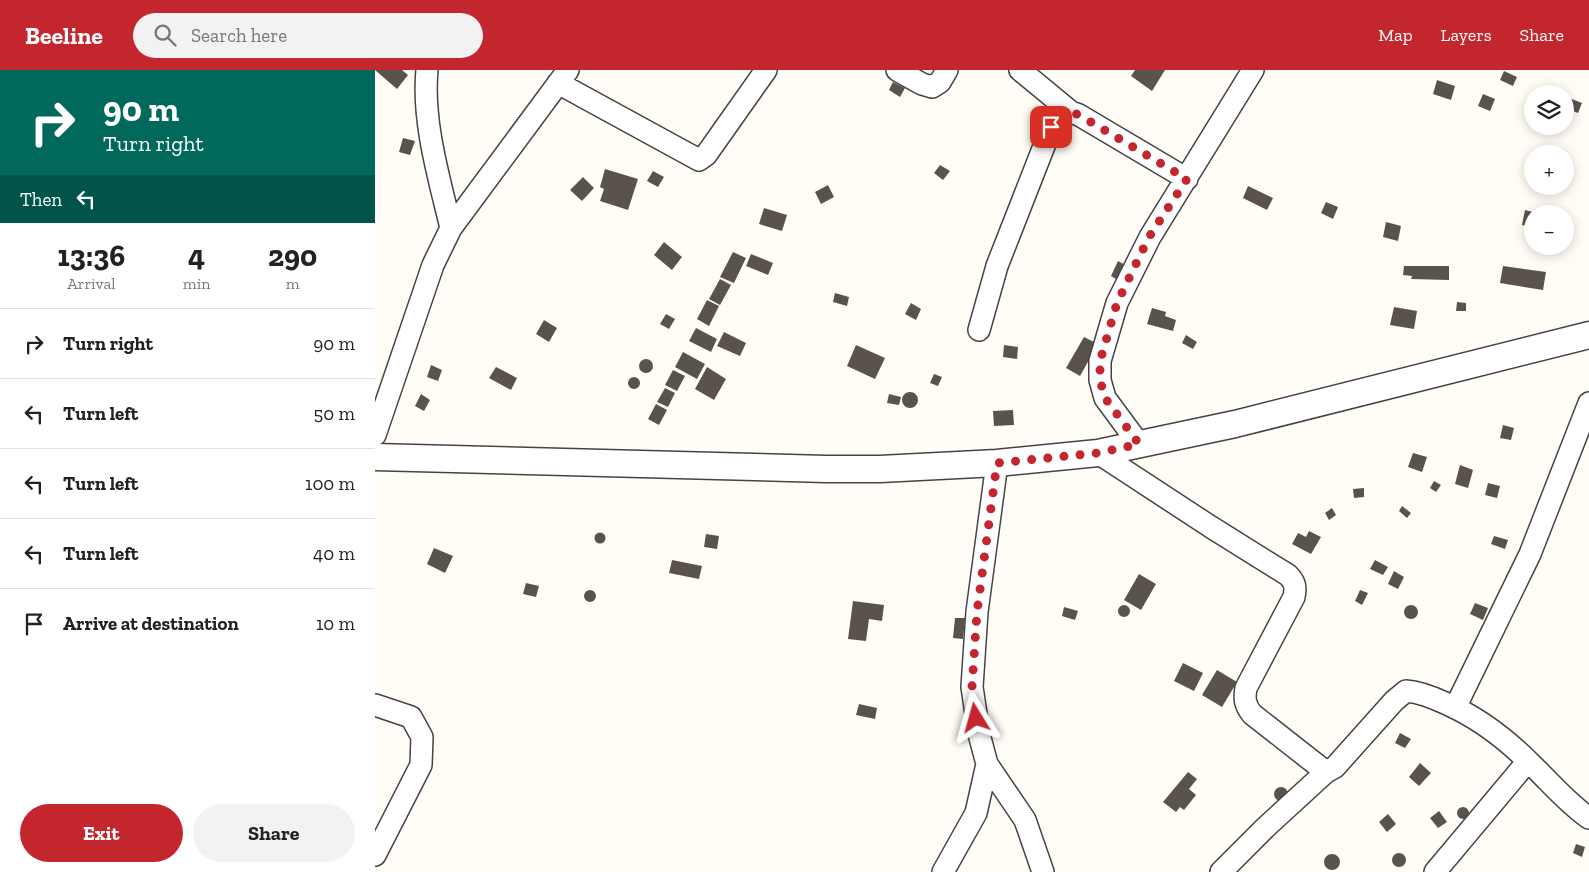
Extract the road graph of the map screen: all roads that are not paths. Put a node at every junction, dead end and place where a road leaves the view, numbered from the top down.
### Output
1 (427, 70) edge
2 (766, 70) edge
3 (897, 70) edge
4 (947, 70) edge
5 (1020, 70) edge
6 (1253, 70) edge
7 (563, 76) edge
8 (1071, 112) junction
9 (1187, 179) junction
10 (451, 228) junction
11 (979, 330) dead end
12 (1589, 334) edge
13 (1589, 403) edge
14 (375, 435) edge
15 (1139, 444) junction
16 (1098, 453) junction
17 (375, 457) edge
18 (997, 463) junction
19 (375, 705) edge
20 (1455, 708) junction
21 (1528, 761) junction
22 (987, 764) junction
23 (1326, 772) junction
24 (1589, 818) edge
25 (375, 855) edge
26 (943, 872) edge
27 (1043, 872) edge
28 (1221, 872) edge
29 (1435, 872) edge

1 - 10 street
2 - 7 street
3 - 4 street
5 - 8 street
6 - 9 street
7 - 10 street
8 - 9 street
8 - 11 street
9 - 15 street
10 - 14 street
12 - 15 street
13 - 20 street
15 - 16 street
16 - 18 street
16 - 23 street
17 - 18 street
18 - 22 street
19 - 25 street
20 - 21 street
20 - 23 street
21 - 24 street
21 - 29 street
22 - 26 street
22 - 27 street
23 - 28 street

